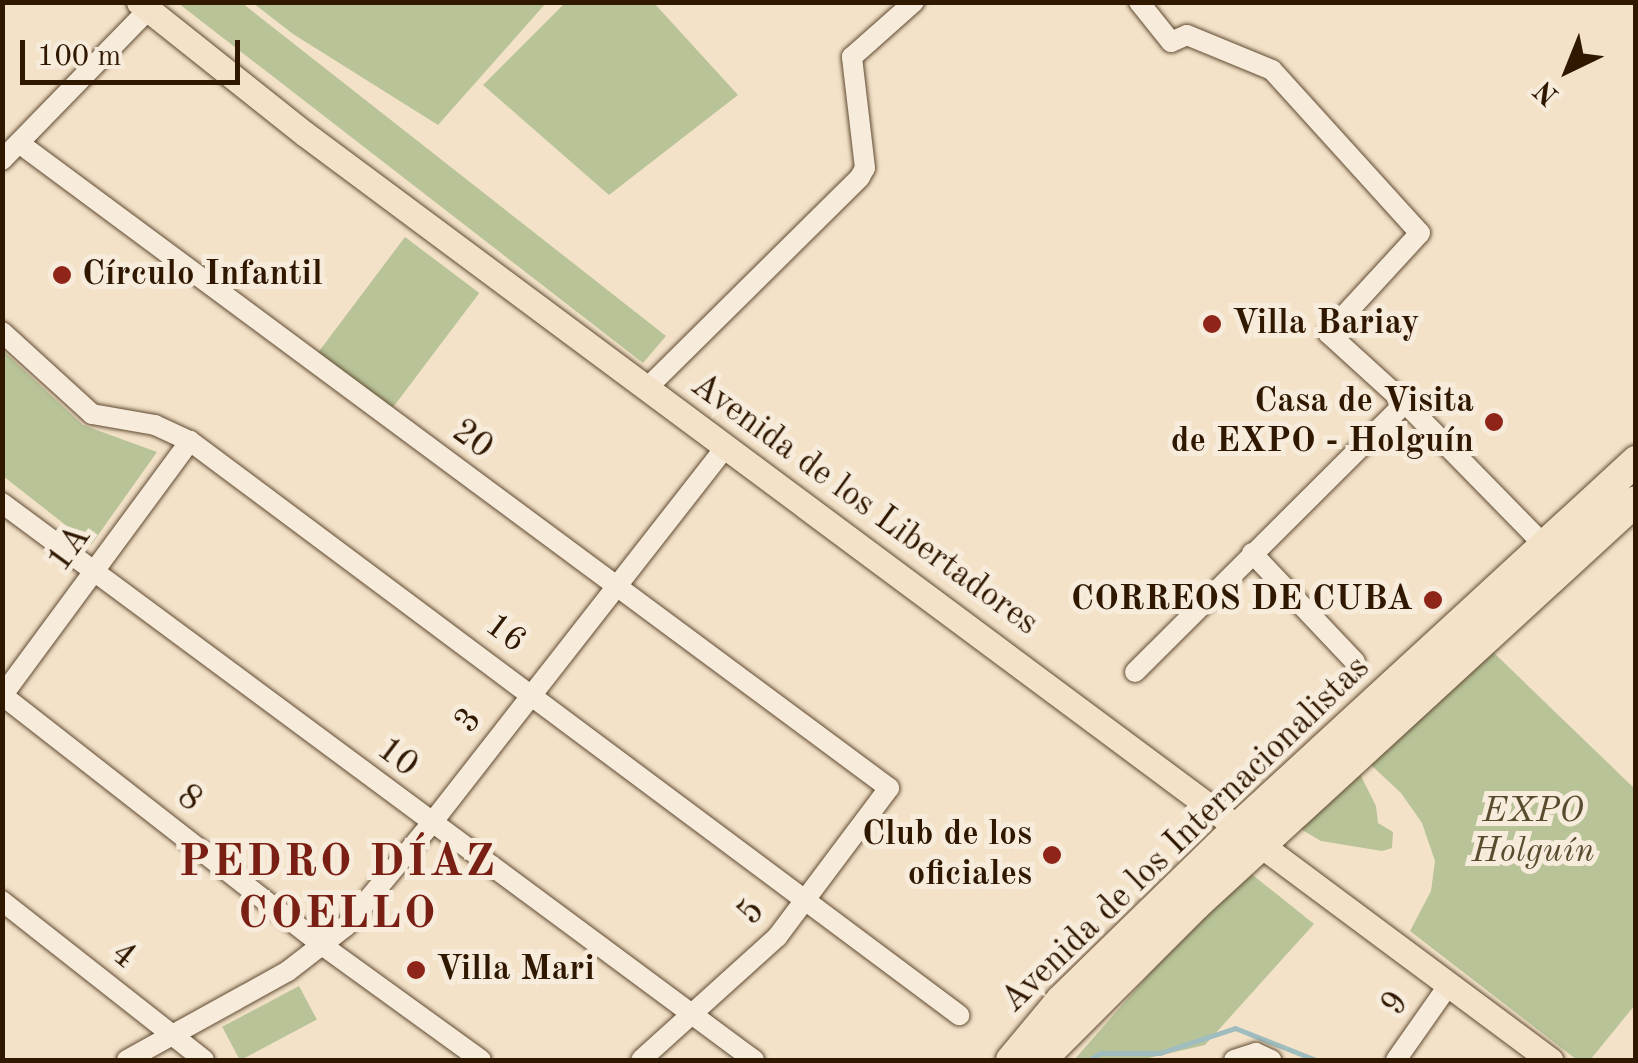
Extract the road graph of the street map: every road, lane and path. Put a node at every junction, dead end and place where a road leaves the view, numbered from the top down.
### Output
1 (914, 2) edge
2 (1139, 2) edge
3 (144, 6) edge
4 (19, 143) junction
5 (2, 160) edge
6 (2, 332) edge
7 (646, 389) junction
8 (1405, 402) junction
9 (190, 440) junction
10 (726, 446) junction
11 (1636, 461) edge
12 (1636, 501) edge
13 (2, 503) edge
14 (1252, 553) junction
15 (1555, 557) junction
16 (93, 572) junction
17 (615, 583) junction
18 (1354, 662) dead end
19 (1136, 672) dead end
20 (531, 694) junction
21 (3, 695) edge
22 (889, 788) joint
23 (431, 824) junction
24 (1248, 838) junction
25 (806, 900) junction
26 (2, 901) edge
27 (322, 945) junction
28 (1448, 986) junction
29 (690, 1015) junction
30 (959, 1015) dead end
31 (171, 1037) junction
32 (127, 1060) edge
33 (204, 1060) edge
34 (481, 1060) edge
35 (641, 1060) edge
36 (754, 1060) edge
37 (1011, 1060) edge
38 (1041, 1060) edge
39 (1396, 1060) edge
40 (1550, 1060) edge

1 - 7 street
2 - 8 street
3 - 4 street
3 - 7 main road, Avenida de los Libertadores
4 - 5 street
4 - 17 street, 20
6 - 9 street, 16
7 - 10 main road, Avenida de los Libertadores
8 - 14 street
8 - 15 street
9 - 16 street, 1A
9 - 20 street, 16
10 - 17 street, 3
10 - 24 main road, Avenida de los Libertadores
11 - 15 highway, Avenida de los Internacionalistas
12 - 15 highway, Avenida de los Internacionalistas
13 - 16 street, 10
14 - 18 street
14 - 19 street
15 - 24 highway, Avenida de los Internacionalistas
16 - 21 street, 1A
16 - 23 street, 10
17 - 20 street, 3
17 - 22 street, 20
20 - 23 street, 3
20 - 25 street, 16
21 - 27 street, 8
22 - 25 street, 5
23 - 27 street, 3
23 - 29 street, 10
24 - 28 main road, Avenida de los Libertadores
24 - 37 highway, Avenida de los Internacionalistas
24 - 38 highway, Avenida de los Internacionalistas
25 - 29 street, 5
25 - 30 street, 16
26 - 31 street, 4
27 - 31 street, 3
27 - 34 street, 8
28 - 39 street, 9
28 - 40 main road, Avenida de los Libertadores
29 - 35 street, 5
29 - 36 street, 10
31 - 32 street, 3
31 - 33 street, 4

